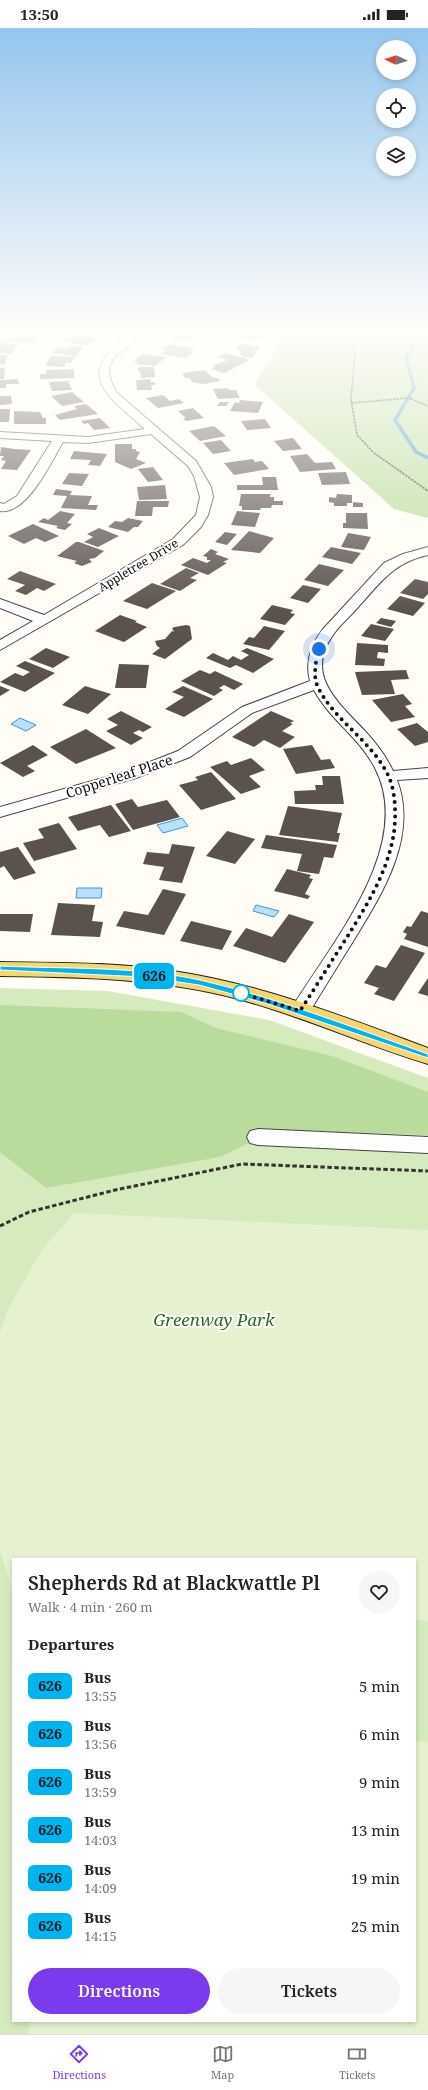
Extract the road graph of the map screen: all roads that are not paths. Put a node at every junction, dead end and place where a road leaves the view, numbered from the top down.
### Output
1 (145, 425) edge
2 (152, 431) junction
3 (0, 435) edge
4 (59, 439) junction
5 (3, 507) edge
6 (428, 551) edge
7 (0, 603) edge
8 (45, 620) junction
9 (0, 646) edge
10 (317, 684) junction
11 (428, 773) edge
12 (388, 776) junction
13 (0, 812) edge
14 (0, 969) edge
15 (300, 1011) junction
16 (428, 1056) edge
17 (258, 1137) dead end
18 (428, 1145) edge

1 - 2 street, Appletree Drive
2 - 4 street
2 - 8 street, Appletree Drive
3 - 4 street
4 - 5 street
6 - 10 street
7 - 8 street
8 - 9 street, Appletree Drive
10 - 12 street
10 - 13 street, Copperleaf Place
11 - 12 street
12 - 15 street
14 - 15 main road
15 - 16 main road
17 - 18 street

